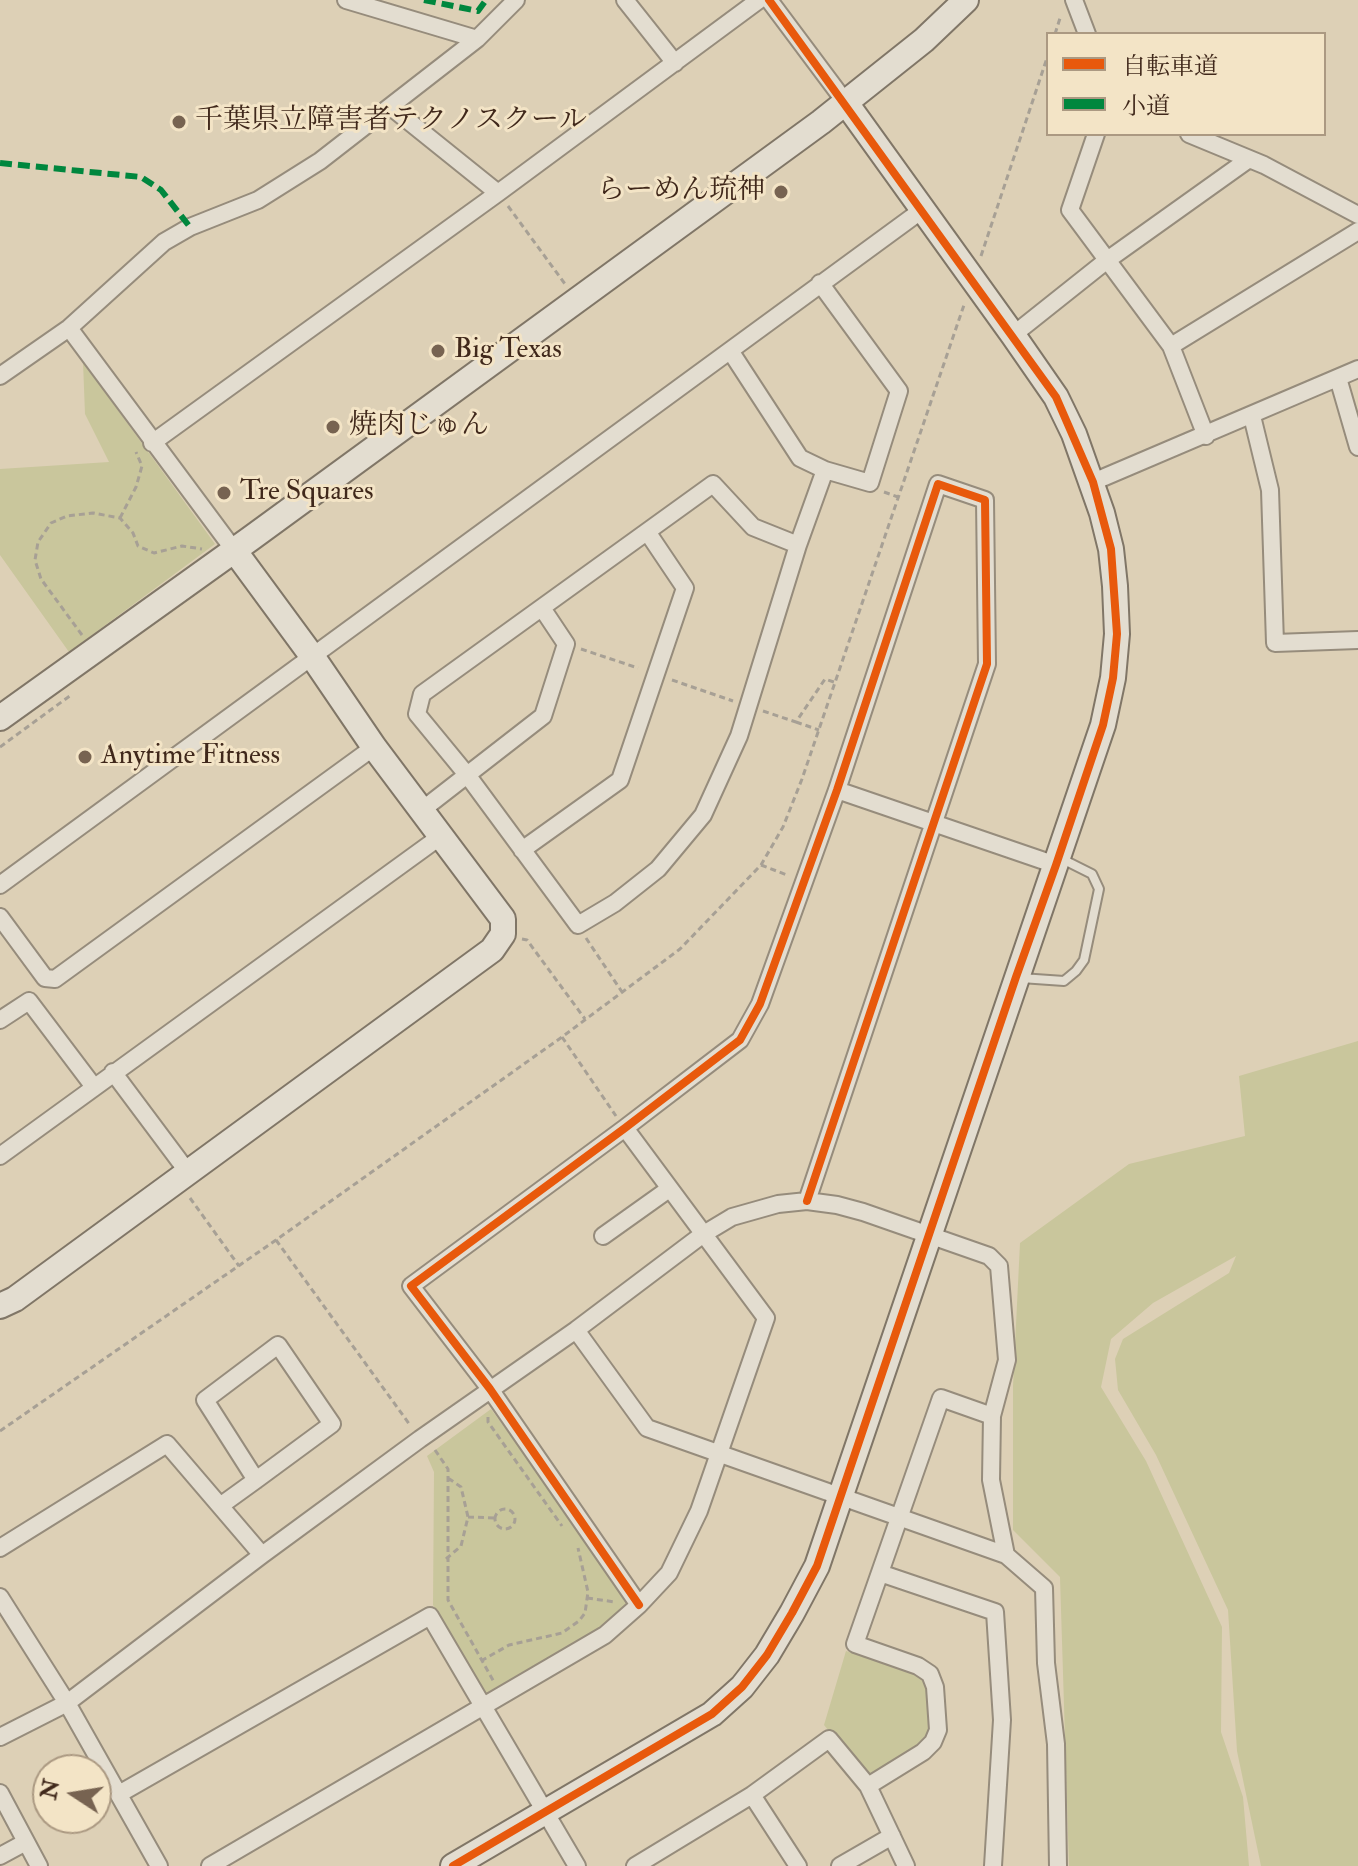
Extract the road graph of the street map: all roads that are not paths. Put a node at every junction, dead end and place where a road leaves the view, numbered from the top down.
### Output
1 (346, 0) edge
2 (516, 0) edge
3 (625, 0) edge
4 (759, 0) edge
5 (769, 0) edge
6 (966, 0) edge
7 (1074, 0) edge
8 (1086, 32) edge
9 (477, 39) junction
10 (675, 63) junction
11 (846, 103) junction
12 (391, 107) junction
13 (1095, 136) edge
14 (1194, 136) edge
15 (1249, 159) junction
16 (498, 193) junction
17 (922, 210) junction
18 (1358, 215) edge
19 (1358, 231) edge
20 (1106, 261) junction
21 (820, 283) junction
22 (69, 328) junction
23 (1013, 335) junction
24 (1171, 346) junction
25 (731, 352) junction
26 (1358, 369) edge
27 (0, 376) edge
28 (1338, 378) junction
29 (1252, 416) junction
30 (148, 436) junction
31 (1206, 436) junction
32 (1358, 447) edge
33 (825, 470) junction
34 (1093, 482) junction
35 (648, 533) junction
36 (798, 545) junction
37 (226, 556) junction
38 (542, 608) junction
39 (1358, 640) edge
40 (312, 656) junction
41 (0, 718) edge
42 (374, 747) junction
43 (468, 776) junction
44 (837, 790) junction
45 (422, 810) junction
46 (933, 822) junction
47 (441, 836) junction
48 (522, 850) junction
49 (1058, 861) junction
50 (0, 885) edge
51 (0, 917) edge
52 (1016, 977) junction
53 (0, 1020) edge
54 (113, 1072) junction
55 (94, 1087) junction
56 (625, 1128) junction
57 (0, 1156) edge
58 (187, 1171) junction
59 (669, 1189) junction
60 (807, 1201) junction
61 (929, 1234) junction
62 (702, 1235) junction
63 (603, 1236) dead end
64 (0, 1306) edge
65 (576, 1330) junction
66 (490, 1389) junction
67 (992, 1416) junction
68 (719, 1455) junction
69 (256, 1480) junction
70 (840, 1498) junction
71 (220, 1506) junction
72 (898, 1517) junction
73 (0, 1548) edge
74 (262, 1555) junction
75 (1006, 1555) junction
76 (880, 1573) junction
77 (0, 1597) edge
78 (639, 1605) junction
79 (67, 1703) junction
80 (483, 1706) junction
81 (0, 1737) edge
82 (868, 1786) junction
83 (0, 1793) edge
84 (119, 1794) junction
85 (752, 1795) junction
86 (545, 1811) junction
87 (892, 1836) junction
88 (26, 1842) junction
89 (0, 1856) edge
90 (39, 1866) edge
91 (159, 1866) edge
92 (210, 1866) edge
93 (453, 1866) edge
94 (577, 1866) edge
95 (635, 1866) edge
96 (798, 1866) edge
97 (840, 1866) edge
98 (906, 1866) edge
99 (993, 1866) edge
100 (1058, 1866) edge

1 - 9 street
2 - 9 street
3 - 10 street
4 - 10 street
5 - 11 street
6 - 11 street
7 - 8 street
9 - 12 street
10 - 16 street
11 - 17 street
11 - 37 street
12 - 16 street
12 - 22 street
13 - 20 street
14 - 15 street
15 - 18 street
15 - 20 street
16 - 30 street
17 - 21 street
17 - 23 street
19 - 24 street
20 - 23 street
20 - 24 street
21 - 25 street
21 - 33 street
22 - 27 street
22 - 30 street
23 - 34 street
24 - 31 street
25 - 33 street
25 - 40 street
26 - 28 street
28 - 29 street
28 - 32 street
29 - 31 street
29 - 39 street
30 - 37 street
31 - 34 street
33 - 36 street
34 - 49 street
35 - 36 street
35 - 38 street
35 - 48 street
36 - 48 street
37 - 40 street
37 - 41 street
38 - 43 street
38 - 43 street
40 - 42 street
40 - 50 street
42 - 45 street
42 - 51 street
43 - 45 street
43 - 48 street
44 - 46 street
44 - 46 street
44 - 56 street
45 - 47 street
46 - 49 street
46 - 60 street
47 - 54 street
47 - 58 street
49 - 52 street
49 - 52 lane
52 - 61 street
53 - 55 street
54 - 55 street
54 - 58 street
55 - 57 street
56 - 59 street
56 - 66 street
58 - 64 street
59 - 62 street
59 - 63 street
60 - 61 street
60 - 62 street
61 - 67 street
61 - 70 street
62 - 65 street
62 - 68 street
65 - 66 street
65 - 68 street
66 - 74 street
66 - 78 street
67 - 72 street
67 - 75 street
68 - 70 street
68 - 78 street
69 - 69 street
69 - 71 street
70 - 72 street
70 - 86 street
71 - 73 street
71 - 74 street
72 - 75 street
72 - 76 street
74 - 79 street
75 - 100 street
76 - 82 street
76 - 99 street
77 - 79 street
78 - 80 street
79 - 81 street
79 - 84 street
80 - 84 street
80 - 86 street
80 - 92 street
82 - 85 street
82 - 87 street
83 - 88 street
84 - 91 street
85 - 95 street
85 - 96 street
86 - 93 street
86 - 94 street
87 - 97 street
87 - 98 street
88 - 89 street
88 - 90 street

